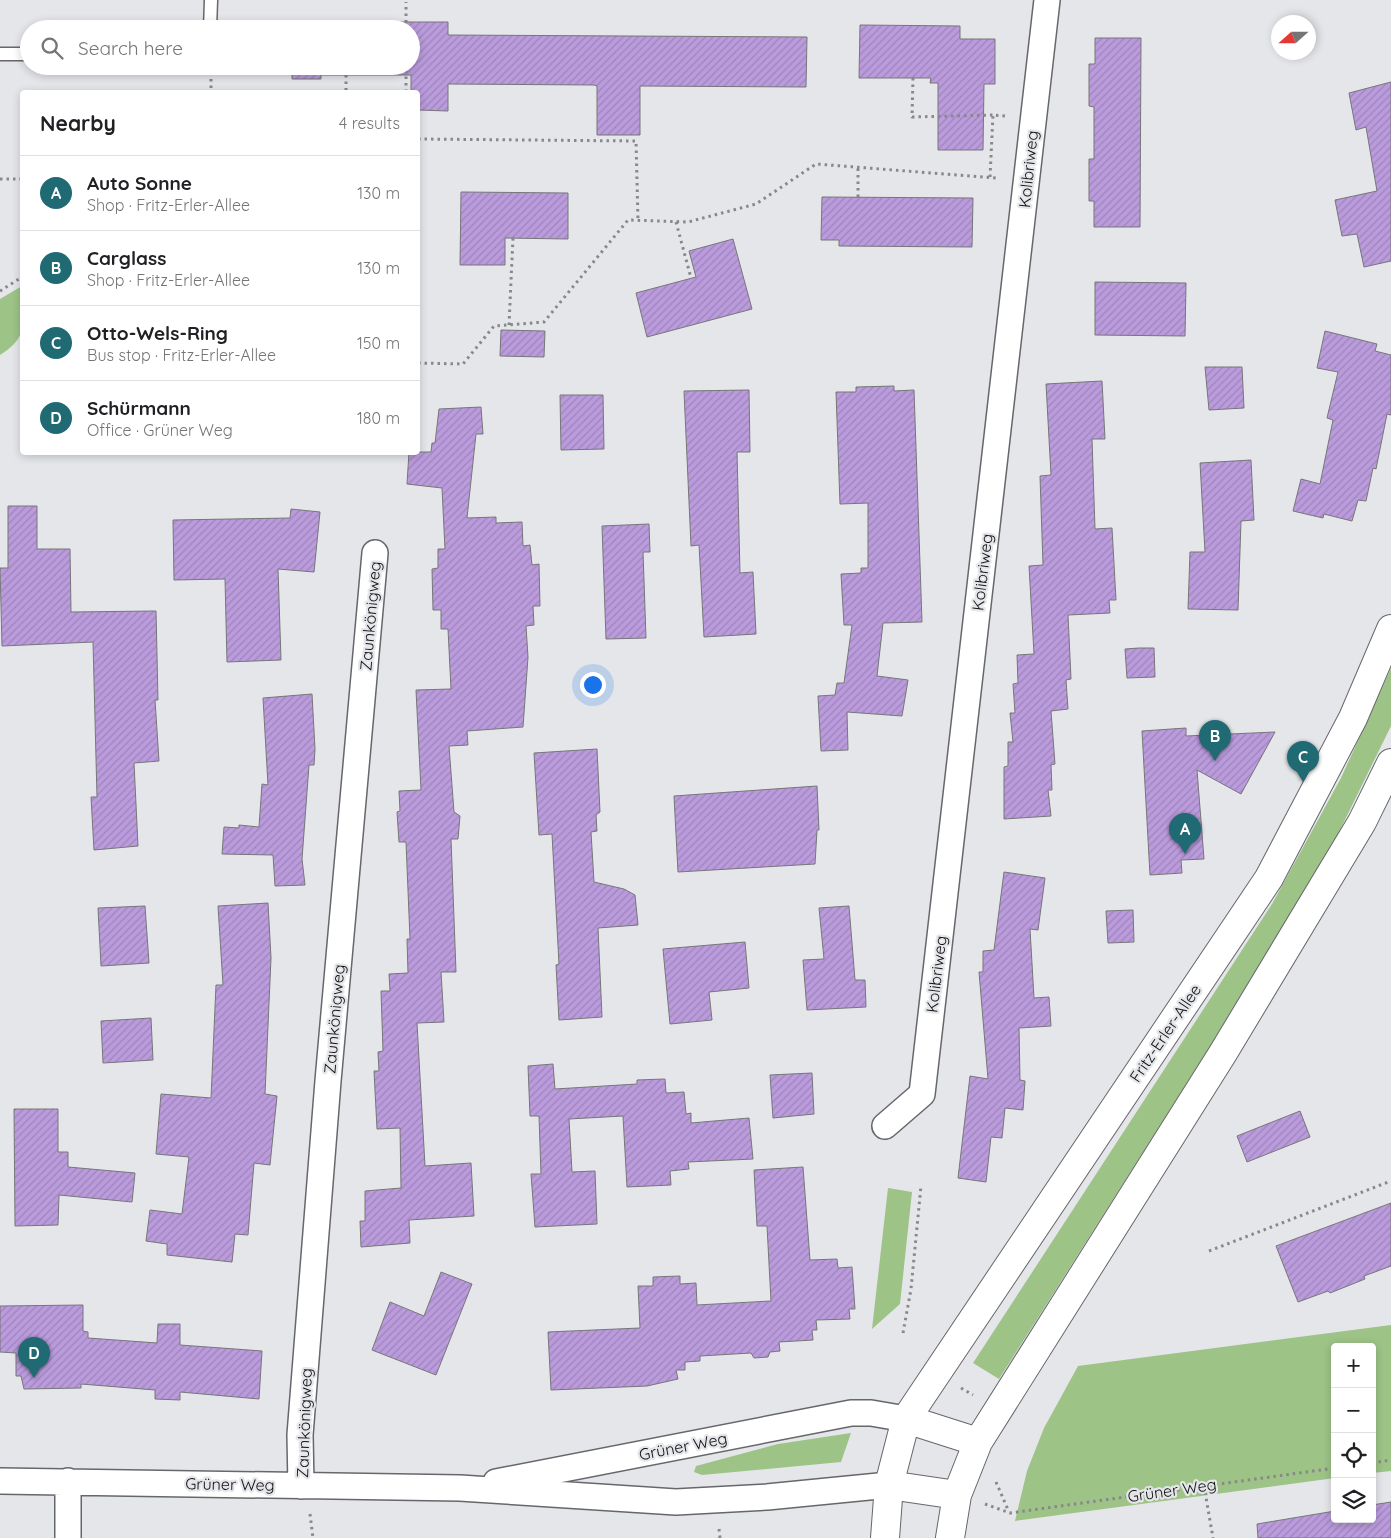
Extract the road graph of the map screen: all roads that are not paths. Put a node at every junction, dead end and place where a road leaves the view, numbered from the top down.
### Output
1 (211, 0) edge
2 (1047, 0) edge
3 (210, 20) edge
4 (0, 54) edge
5 (20, 54) edge
6 (375, 553) dead end
7 (1391, 629) edge
8 (1391, 763) edge
9 (885, 1126) dead end
10 (906, 1419) junction
11 (978, 1442) junction
12 (0, 1481) edge
13 (68, 1481) junction
14 (889, 1485) junction
15 (301, 1486) junction
16 (460, 1488) junction
17 (957, 1495) junction
18 (68, 1538) edge
19 (885, 1538) edge
20 (950, 1538) edge

1 - 3 lane
2 - 9 street, Kolibriweg
4 - 5 lane
6 - 15 street, Zaunkönigweg
7 - 10 street, Fritz-Erler-Allee
8 - 11 street
10 - 11 street
10 - 14 street, Fritz-Erler-Allee
10 - 16 street, Grüner Weg
11 - 17 street
12 - 13 street, Grüner Weg
13 - 15 street, Grüner Weg
13 - 18 street
14 - 16 street, Grüner Weg
14 - 17 street
14 - 19 street, Fritz-Erler-Allee
15 - 16 street, Grüner Weg
17 - 20 street

